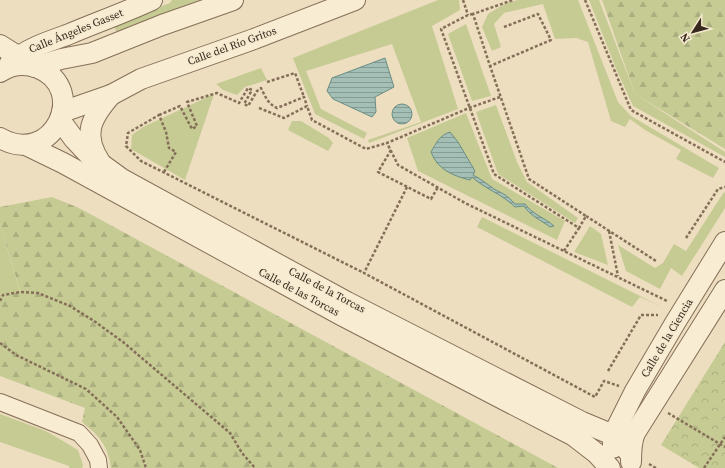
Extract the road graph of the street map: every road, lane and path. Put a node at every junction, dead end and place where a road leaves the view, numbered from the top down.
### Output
1 (152, 0) edge
2 (233, 0) edge
3 (355, 0) edge
4 (463, 0) edge
5 (513, 0) edge
6 (585, 0) edge
7 (473, 14) junction
8 (468, 15) junction
9 (504, 27) dead end
10 (0, 45) edge
11 (8, 65) edge
12 (35, 66) junction
13 (490, 66) junction
14 (267, 82) dead end
15 (111, 95) junction
16 (304, 97) junction
17 (500, 97) junction
18 (308, 106) junction
19 (259, 108) dead end
20 (469, 108) junction
21 (159, 115) junction
22 (61, 116) junction
23 (387, 143) junction
24 (10, 144) edge
25 (391, 150) junction
26 (725, 162) edge
27 (104, 167) junction
28 (164, 172) junction
29 (407, 187) junction
30 (438, 187) junction
31 (725, 187) edge
32 (586, 216) junction
33 (579, 228) junction
34 (608, 231) junction
35 (686, 238) dead end
36 (725, 242) edge
37 (564, 251) junction
38 (656, 261) dead end
39 (364, 273) junction
40 (618, 276) junction
41 (725, 290) edge
42 (0, 301) edge
43 (679, 316) junction
44 (0, 343) edge
45 (608, 371) dead end
46 (604, 381) dead end
47 (0, 402) edge
48 (725, 437) edge
49 (580, 440) junction
50 (719, 444) junction
51 (725, 447) edge
52 (627, 449) edge
53 (99, 468) edge
54 (146, 468) edge
55 (255, 468) edge
56 (610, 468) edge
57 (616, 468) edge
58 (656, 468) edge
59 (704, 468) edge

1 - 11 street, Calle Ángeles Gasset
2 - 12 street
3 - 15 street, Calle del Río Gritos
4 - 8 path
5 - 7 path
6 - 26 path
7 - 8 path
7 - 13 path
8 - 20 path
9 - 13 path
10 - 11 street
11 - 12 street
12 - 22 street
13 - 17 path
14 - 16 path
15 - 22 street
15 - 27 street
16 - 18 path
16 - 21 path
17 - 20 path
17 - 32 path
18 - 19 path
18 - 23 path
20 - 23 path
20 - 33 path
21 - 28 path
21 - 28 path
22 - 24 street
22 - 27 street, Calle de la Torcas
23 - 25 path
24 - 49 street, Calle de las Torcas
25 - 29 path
25 - 30 path
27 - 52 street, Calle de la Torcas
28 - 39 path
29 - 30 path
29 - 39 path
30 - 37 path
31 - 35 path
32 - 33 path
32 - 34 path
33 - 37 path
34 - 38 path
34 - 40 path
36 - 43 street, Calle de la Ciencia
37 - 40 path
39 - 46 path
40 - 43 path
41 - 52 street, Calle de la Ciencia
42 - 55 path
43 - 45 path
43 - 52 street, Calle de la Ciencia
44 - 54 path
47 - 53 street
48 - 50 path
49 - 52 street
49 - 56 street
50 - 51 path
50 - 59 path
52 - 57 street
52 - 58 path

